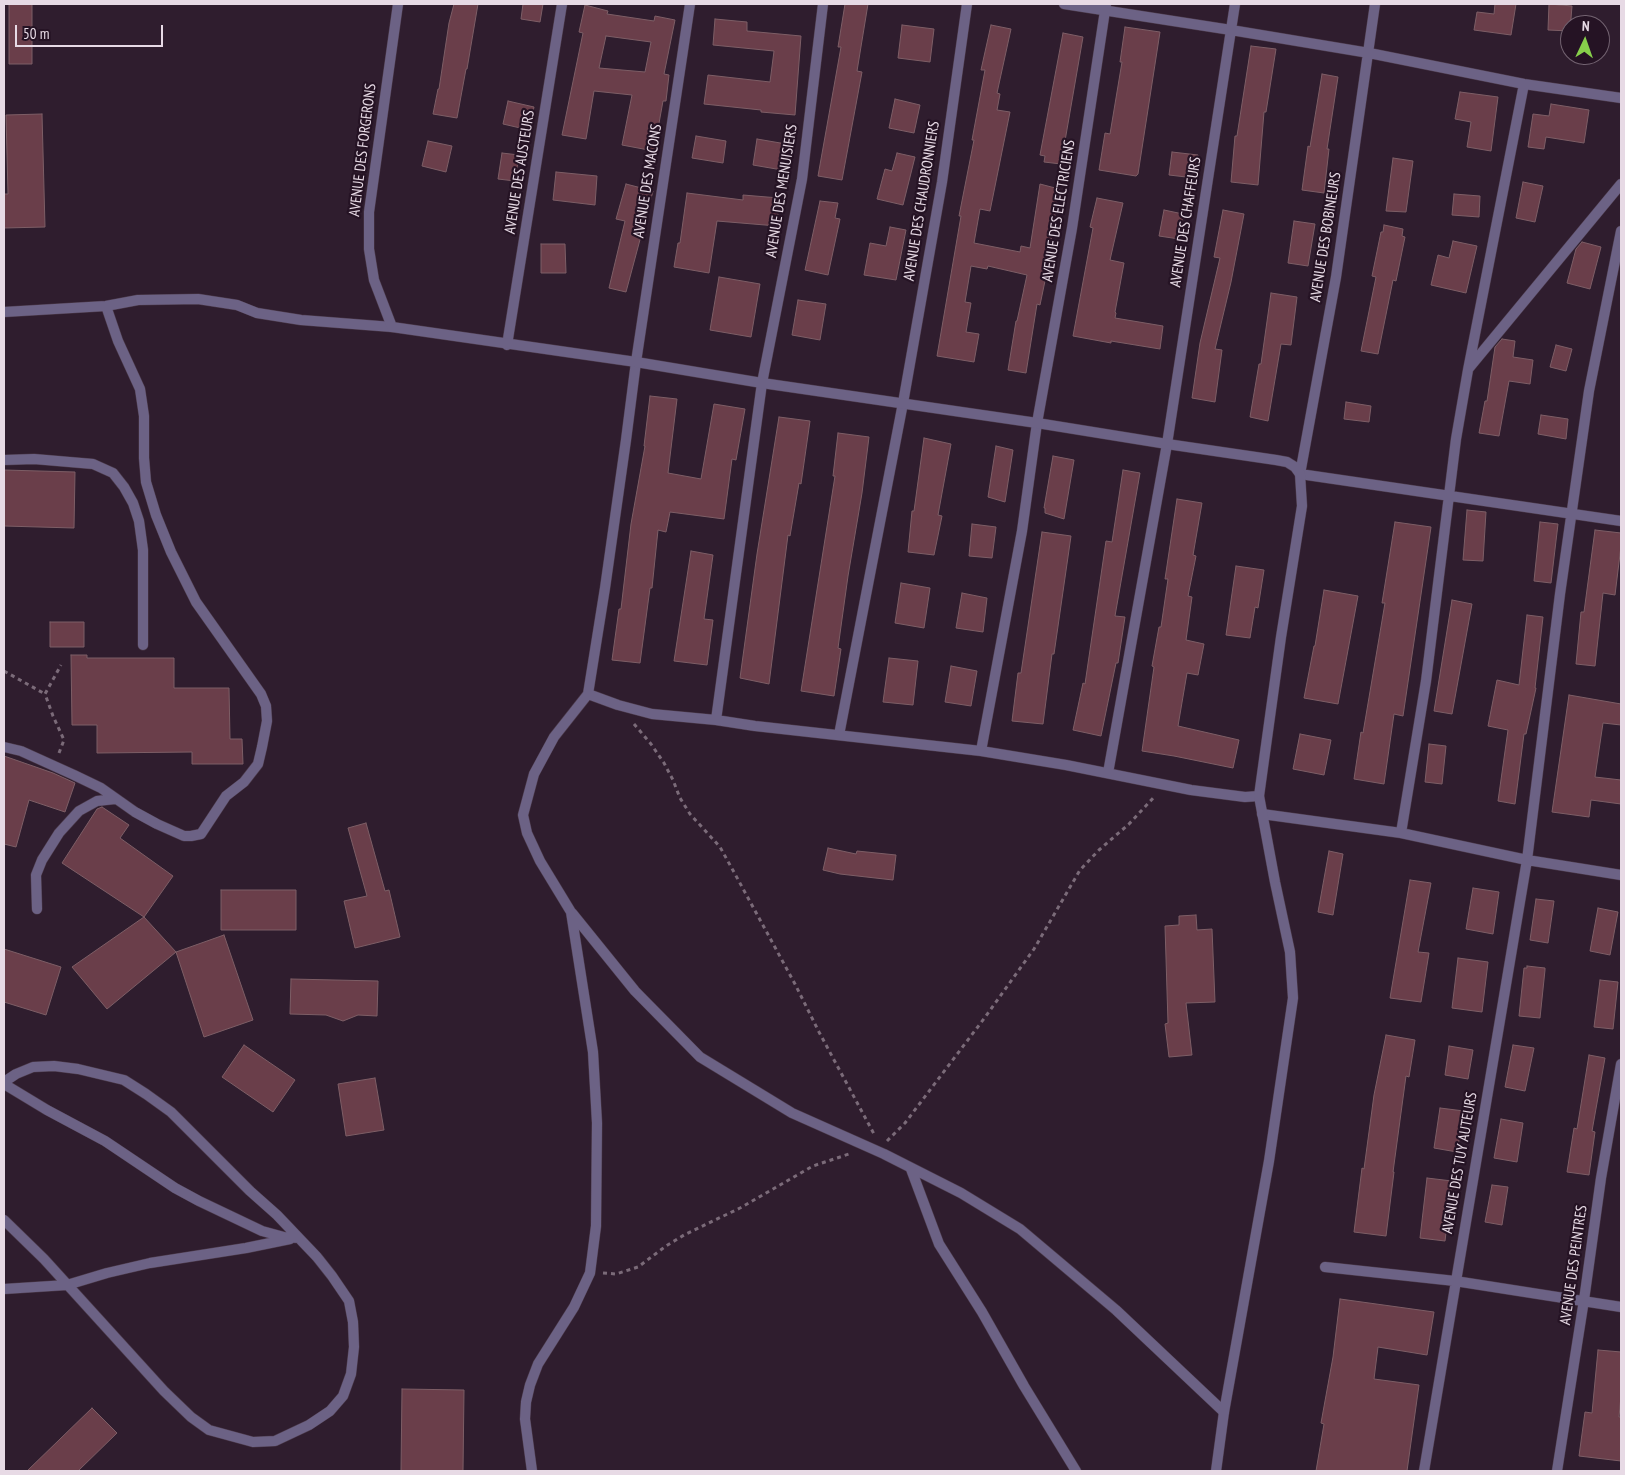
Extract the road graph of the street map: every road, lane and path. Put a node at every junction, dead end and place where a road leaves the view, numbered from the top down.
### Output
1 (398, 4) edge
2 (562, 4) edge
3 (690, 4) edge
4 (823, 4) edge
5 (967, 4) edge
6 (1064, 4) edge
7 (1235, 4) edge
8 (1375, 4) edge
9 (1105, 7) edge
10 (1230, 30) junction
11 (1369, 54) junction
12 (1524, 84) junction
13 (1621, 98) edge
14 (1621, 184) edge
15 (1621, 231) edge
16 (106, 306) junction
17 (4, 312) edge
18 (392, 327) junction
19 (507, 345) junction
20 (636, 362) junction
21 (1468, 370) junction
22 (762, 383) junction
23 (903, 403) junction
24 (1037, 423) junction
25 (1168, 444) junction
26 (4, 460) edge
27 (1300, 474) junction
28 (1448, 496) junction
29 (1571, 513) junction
30 (1621, 521) edge
31 (143, 645) dead end
32 (61, 665) dead end
33 (4, 671) edge
34 (45, 694) junction
35 (588, 694) junction
36 (618, 705) junction
37 (716, 720) junction
38 (839, 735) junction
39 (4, 747) edge
40 (981, 751) junction
41 (53, 765) junction
42 (1108, 773) junction
43 (1162, 785) junction
44 (1259, 796) junction
45 (115, 799) junction
46 (1262, 814) junction
47 (1401, 833) junction
48 (1527, 860) junction
49 (1621, 875) edge
50 (36, 908) dead end
51 (572, 912) junction
52 (1621, 1064) edge
53 (4, 1083) edge
54 (877, 1148) junction
55 (912, 1169) junction
56 (4, 1220) edge
57 (299, 1238) junction
58 (1325, 1267) dead end
59 (590, 1273) junction
60 (1455, 1281) junction
61 (67, 1285) junction
62 (4, 1289) edge
63 (1584, 1300) junction
64 (1621, 1307) edge
65 (1224, 1412) junction
66 (532, 1471) edge
67 (1076, 1471) edge
68 (1216, 1471) edge
69 (1424, 1471) edge
70 (1557, 1471) edge

1 - 18 street, AVENUE DES FORGERONS
2 - 19 street, AVENUE DES AUSTEURS
3 - 20 street, AVENUE DES MACONS
4 - 22 street, AVENUE DES MENUISIERS
5 - 23 street, AVENUE DES CHAUDRONNIERS
6 - 9 street
7 - 10 street, AVENUE DES CHAFFEURS
8 - 11 street, AVENUE DES BOBINEURS
9 - 10 street
9 - 24 street, AVENUE DES ELECTRICIENS
10 - 11 street
10 - 25 street, AVENUE DES CHAFFEURS
11 - 12 street
11 - 27 street, AVENUE DES BOBINEURS
12 - 13 street
12 - 21 street
14 - 21 street
15 - 29 street, AVENUE DES TUY AUTEURS
16 - 17 street
16 - 18 street
16 - 45 street
18 - 19 street
19 - 20 street
20 - 22 street
20 - 35 street, AVENUE DES MACONS
21 - 28 street
22 - 23 street
22 - 37 street, AVENUE DES MENUISIERS
23 - 24 street
23 - 38 street, AVENUE DES CHAUDRONNIERS
24 - 25 street
24 - 40 street, AVENUE DES ELECTRICIENS
25 - 27 street
25 - 42 street, AVENUE DES CHAFFEURS
26 - 31 street
27 - 28 street
27 - 44 street, AVENUE DES BOBINEURS
28 - 29 street
28 - 47 street
29 - 30 street
29 - 48 street, AVENUE DES TUY AUTEURS
32 - 34 path
33 - 34 path
34 - 41 path
35 - 36 street
35 - 51 street
36 - 37 street
36 - 54 path
37 - 38 street
38 - 40 street
39 - 41 street
40 - 42 street
41 - 45 street
42 - 43 street
43 - 44 street
43 - 54 path
44 - 46 street, AVENUE DES BOBINEURS
45 - 50 street
46 - 47 street
46 - 65 street, AVENUE DES BOBINEURS
47 - 48 street
48 - 49 street
48 - 60 street, AVENUE DES TUY AUTEURS
51 - 54 street
51 - 59 street
52 - 63 street, AVENUE DES PEINTRES
53 - 57 street
53 - 57 street
54 - 55 street
54 - 59 path
55 - 65 street
55 - 67 street
56 - 61 street
57 - 61 street
57 - 61 street
58 - 60 street
59 - 66 street
60 - 63 street
60 - 69 street, AVENUE DES TUY AUTEURS
61 - 62 street
63 - 64 street
63 - 70 street, AVENUE DES PEINTRES
65 - 68 street, AVENUE DES BOBINEURS

